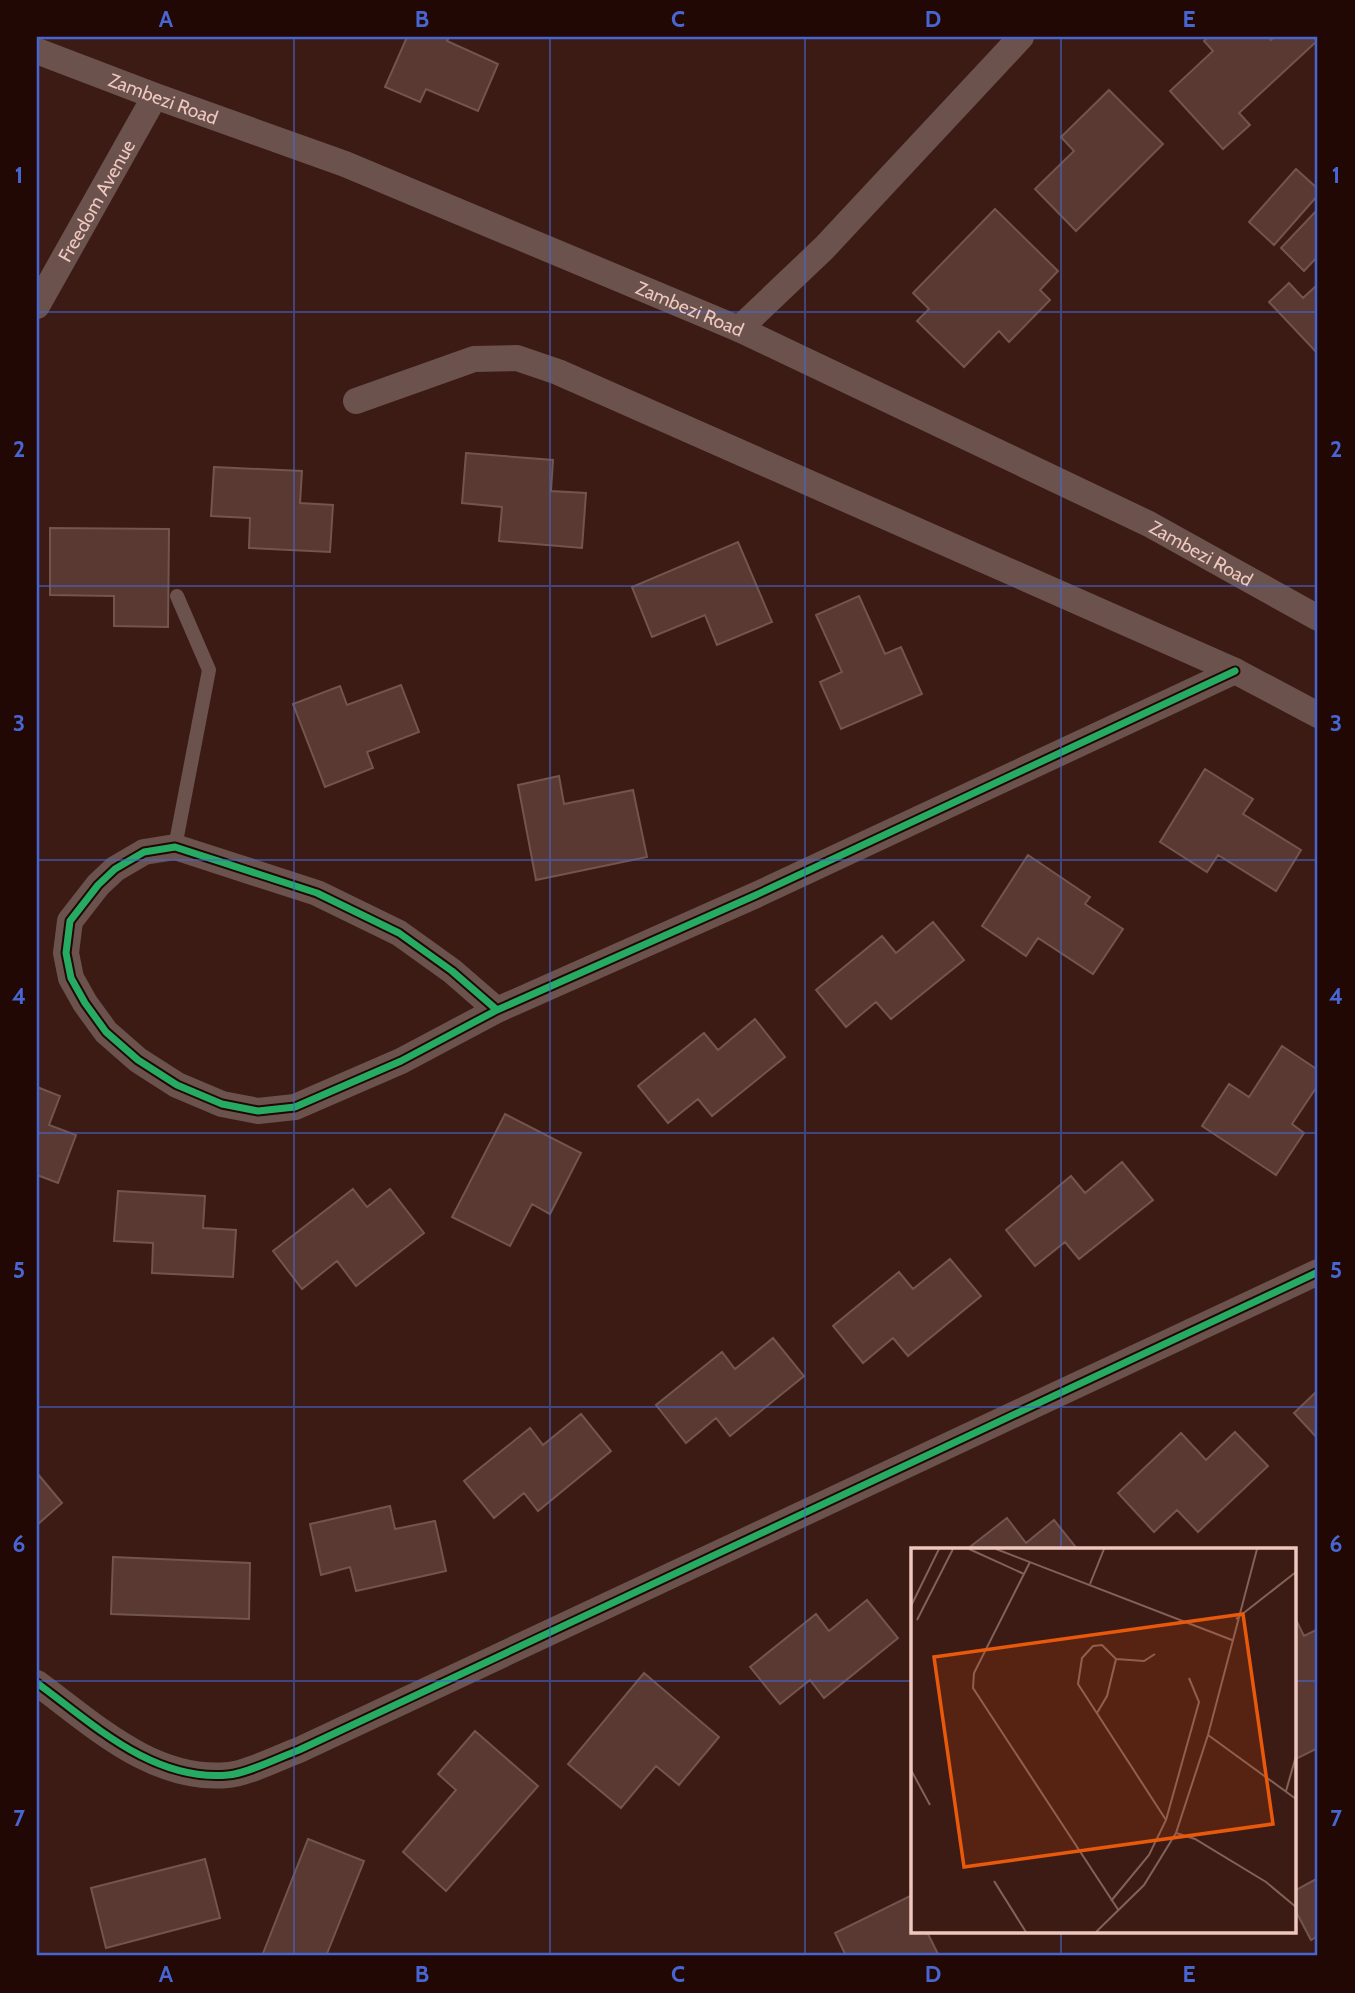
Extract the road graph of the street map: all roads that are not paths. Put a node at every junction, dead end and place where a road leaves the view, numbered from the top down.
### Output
1 (1021, 37) edge
2 (37, 51) edge
3 (155, 96) junction
4 (37, 306) edge
5 (739, 329) junction
6 (356, 401) dead end
7 (177, 596) dead end
8 (1318, 618) edge
9 (1235, 671) junction
10 (1318, 715) edge
11 (175, 846) junction
12 (497, 1010) junction
13 (1318, 1272) edge
14 (37, 1683) edge

1 - 5 street
2 - 3 street, Zambezi Road
3 - 4 street, Freedom Avenue
3 - 5 street, Zambezi Road
5 - 8 street, Zambezi Road
6 - 9 street
7 - 11 lane
9 - 10 street
9 - 12 street
11 - 12 street
11 - 12 street
13 - 14 street

